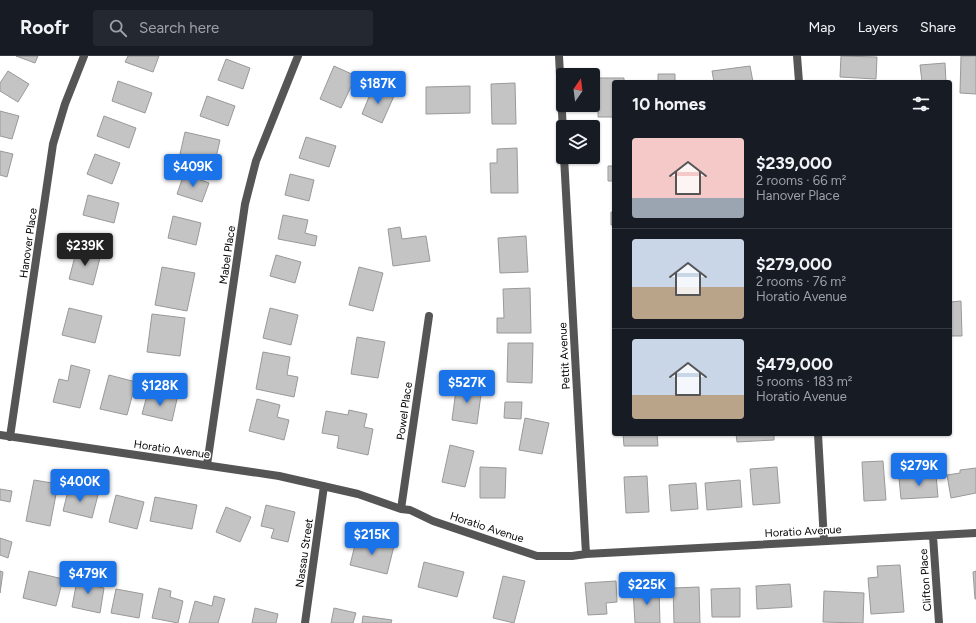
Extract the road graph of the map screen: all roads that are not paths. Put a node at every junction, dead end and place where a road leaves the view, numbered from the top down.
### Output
1 (84, 56) edge
2 (298, 56) edge
3 (559, 56) edge
4 (797, 56) edge
5 (799, 80) edge
6 (562, 120) edge
7 (564, 164) edge
8 (429, 316) dead end
9 (0, 436) edge
10 (818, 436) edge
11 (10, 437) junction
12 (207, 465) junction
13 (324, 486) junction
14 (401, 509) junction
15 (976, 533) edge
16 (933, 536) junction
17 (824, 541) junction
18 (586, 554) junction
19 (304, 623) edge
20 (939, 623) edge

1 - 11 street, Hanover Place
2 - 12 street, Mabel Place
3 - 6 street
4 - 5 street
7 - 18 street, Pettit Avenue
8 - 14 street, Powel Place
9 - 11 street, Horatio Avenue
10 - 17 street
11 - 12 street, Horatio Avenue
12 - 13 street, Horatio Avenue
13 - 14 street, Horatio Avenue
13 - 19 street, Nassau Street
14 - 18 street, Horatio Avenue
15 - 16 street, Horatio Avenue
16 - 17 street, Horatio Avenue
16 - 20 street, Clifton Place
17 - 18 street, Horatio Avenue

